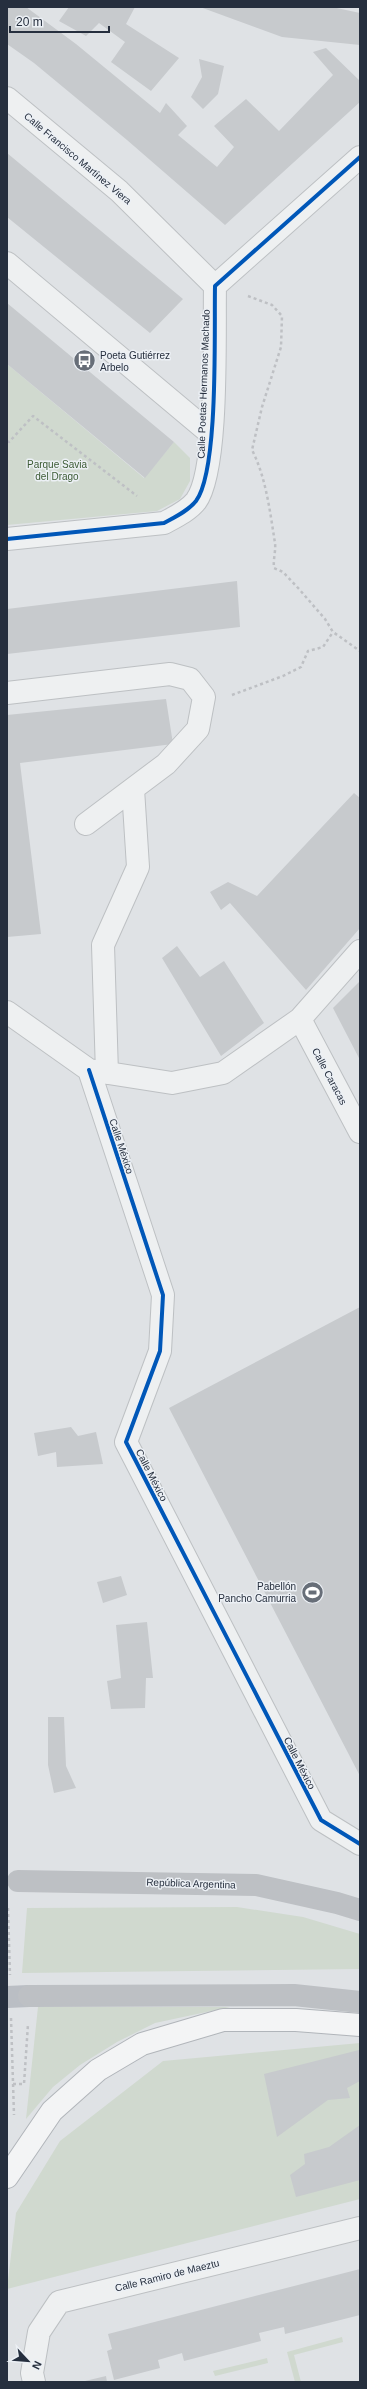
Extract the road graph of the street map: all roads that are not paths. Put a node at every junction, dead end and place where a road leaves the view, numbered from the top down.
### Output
1 (7, 98) edge
2 (360, 156) edge
3 (7, 263) edge
4 (216, 285) junction
5 (211, 434) junction
6 (7, 539) edge
7 (7, 693) edge
8 (133, 789) junction
9 (86, 824) dead end
10 (360, 951) edge
11 (7, 1012) edge
12 (300, 1019) junction
13 (98, 1072) junction
14 (360, 1132) edge
15 (360, 1844) edge
16 (18, 1881) dead end
17 (360, 1910) edge
18 (29, 1996) tunnel mouth
19 (360, 2002) edge
20 (360, 2025) edge
21 (7, 2177) edge
22 (360, 2228) edge
23 (34, 2382) edge

1 - 4 street, Calle Francisco Martínez Viera
2 - 4 street
3 - 5 street
4 - 5 street, Calle Poetas Hermanos Machado
5 - 6 street, Calle Poetas Hermanos Machado
7 - 8 street
8 - 9 street
8 - 13 street
10 - 12 street
11 - 13 street
12 - 13 street
12 - 14 street, Calle Caracas
13 - 15 street, Calle México
16 - 17 main road, República Argentina
18 - 19 main road
20 - 21 highway
22 - 23 street, Calle Ramiro de Maeztu

